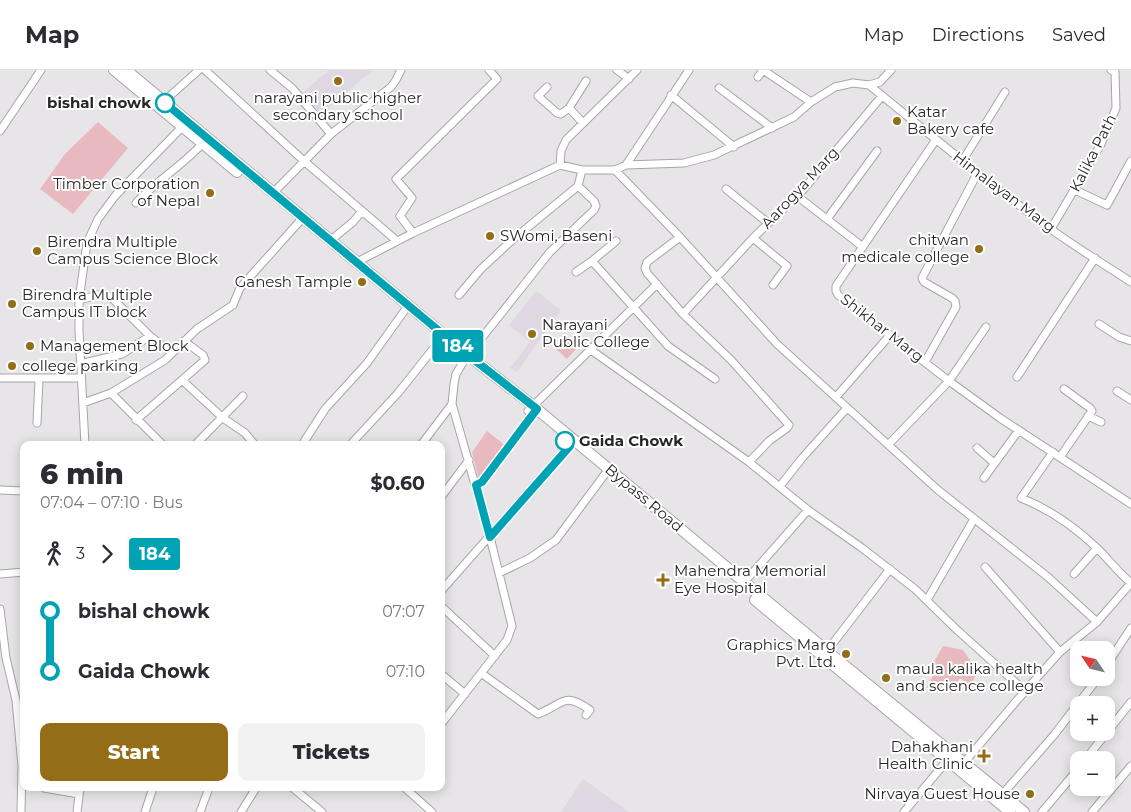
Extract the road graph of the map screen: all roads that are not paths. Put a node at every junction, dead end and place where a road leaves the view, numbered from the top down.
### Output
1 (41, 70) edge
2 (114, 70) edge
3 (126, 70) edge
4 (199, 70) edge
5 (205, 70) edge
6 (270, 70) edge
7 (401, 70) edge
8 (489, 70) edge
9 (617, 70) edge
10 (636, 70) edge
11 (689, 70) edge
12 (763, 70) edge
13 (890, 70) edge
14 (1113, 71) edge
15 (758, 77) dead end
16 (629, 79) junction
17 (586, 81) dead end
18 (880, 82) junction
19 (869, 85) junction
20 (547, 86) dead end
21 (719, 88) dead end
22 (1005, 92) dead end
23 (671, 95) junction
24 (882, 96) junction
25 (811, 102) junction
26 (161, 105) junction
27 (569, 108) junction
28 (584, 123) junction
29 (184, 124) junction
30 (772, 128) junction
31 (0, 131) edge
32 (331, 134) junction
33 (936, 140) junction
34 (202, 144) junction
35 (734, 147) junction
36 (877, 151) dead end
37 (304, 160) junction
38 (963, 160) junction
39 (1131, 160) edge
40 (560, 165) junction
41 (626, 165) junction
42 (582, 170) junction
43 (615, 170) junction
44 (978, 172) junction
45 (578, 186) junction
46 (726, 189) dead end
47 (1075, 190) junction
48 (273, 193) junction
49 (797, 196) junction
50 (136, 203) dead end
51 (362, 211) junction
52 (827, 219) junction
53 (299, 222) junction
54 (768, 223) junction
55 (1050, 228) junction
56 (412, 233) junction
57 (680, 237) junction
58 (753, 238) junction
59 (331, 240) junction
60 (616, 241) dead end
61 (397, 242) junction
62 (863, 247) junction
63 (1095, 258) junction
64 (592, 261) junction
65 (356, 262) junction
66 (576, 272) dead end
67 (717, 279) junction
68 (1131, 282) edge
69 (657, 284) junction
70 (773, 285) dead end
71 (460, 295) dead end
72 (79, 300) junction
73 (632, 307) junction
74 (405, 310) junction
75 (683, 314) junction
76 (1099, 324) dead end
77 (986, 327) dead end
78 (890, 335) junction
79 (150, 336) junction
80 (441, 339) junction
81 (184, 340) junction
82 (1131, 341) edge
83 (591, 350) junction
84 (172, 353) junction
85 (467, 357) junction
86 (926, 362) junction
87 (80, 364) junction
88 (1017, 377) dead end
89 (0, 378) edge
90 (82, 378) junction
91 (39, 379) junction
92 (715, 379) dead end
93 (183, 381) junction
94 (949, 381) junction
95 (1064, 389) dead end
96 (1117, 391) dead end
97 (111, 393) junction
98 (243, 396) dead end
99 (836, 398) junction
100 (1131, 400) edge
101 (83, 402) junction
102 (452, 404) junction
103 (847, 408) junction
104 (533, 410) junction
105 (1088, 416) junction
106 (223, 418) junction
107 (136, 420) junction
108 (1101, 422) dead end
109 (37, 423) dead end
110 (1019, 430) junction
111 (85, 441) edge
112 (159, 441) edge
113 (199, 441) edge
114 (252, 441) edge
115 (305, 441) edge
116 (354, 441) edge
117 (424, 441) edge
118 (889, 444) junction
119 (570, 446) junction
120 (977, 448) dead end
121 (1053, 452) junction
122 (1060, 457) junction
123 (469, 460) junction
124 (750, 462) junction
125 (994, 462) junction
126 (605, 474) junction
127 (984, 478) dead end
128 (476, 485) junction
129 (780, 486) junction
130 (0, 490) edge
131 (20, 491) edge
132 (445, 492) edge
133 (1131, 504) edge
134 (808, 510) junction
135 (663, 518) junction
136 (974, 520) junction
137 (490, 537) junction
138 (1097, 548) junction
139 (985, 567) dead end
140 (890, 569) junction
141 (20, 572) edge
142 (499, 573) junction
143 (0, 574) edge
144 (1074, 574) dead end
145 (1131, 583) edge
146 (742, 584) junction
147 (445, 587) edge
148 (927, 600) junction
149 (0, 609) edge
150 (445, 610) edge
151 (1097, 622) junction
152 (1131, 628) edge
153 (826, 650) junction
154 (1060, 652) junction
155 (1115, 652) edge
156 (495, 656) junction
157 (3, 658) edge
158 (481, 673) junction
159 (445, 677) edge
160 (1092, 686) edge
161 (1025, 691) junction
162 (465, 694) junction
163 (1131, 702) edge
164 (586, 715) dead end
165 (445, 719) edge
166 (20, 744) edge
167 (1092, 751) edge
168 (950, 756) junction
169 (962, 766) junction
170 (1131, 766) edge
171 (1070, 779) edge
172 (22, 791) edge
173 (79, 791) edge
174 (152, 791) edge
175 (208, 791) edge
176 (254, 791) edge
177 (297, 791) edge
178 (408, 791) edge
179 (999, 797) junction
180 (21, 812) edge
181 (78, 812) edge
182 (146, 812) edge
183 (200, 812) edge
184 (240, 812) edge
185 (322, 812) edge
186 (432, 812) edge
187 (904, 812) edge
188 (1010, 812) edge
189 (1024, 812) edge
190 (1042, 812) edge
191 (1092, 812) edge

1 - 31 street
2 - 26 highway, Bypass Road
3 - 26 highway, Bypass Road
4 - 26 street
5 - 37 street
6 - 32 street
7 - 32 street
8 - 56 street
9 - 16 street
10 - 16 street
11 - 23 street
12 - 15 street
12 - 25 street
13 - 18 street
14 - 47 street, Kalika Path
16 - 28 street
17 - 27 street
18 - 19 street
18 - 24 street
19 - 24 street, Himalayan Marg
19 - 25 street
20 - 27 street
21 - 30 street
22 - 38 street
23 - 35 street
23 - 41 street
24 - 33 street, Himalayan Marg
24 - 49 street, Aarogya Marg
25 - 30 street
26 - 29 highway, Bypass Road
27 - 28 street
28 - 40 street
29 - 34 highway, Bypass Road
29 - 48 highway, Bypass Road
29 - 72 street
30 - 35 street
32 - 37 street
33 - 38 street, Himalayan Marg
33 - 62 street, Shikhar Marg
34 - 50 street
34 - 53 highway, Bypass Road
35 - 41 street
36 - 52 street
37 - 48 street
37 - 51 street
38 - 44 street, Himalayan Marg
39 - 47 street
40 - 42 street
40 - 56 street
41 - 43 street
42 - 43 street
42 - 45 street
43 - 57 street
44 - 55 street, Himalayan Marg
44 - 86 street
45 - 71 street
45 - 85 street
46 - 54 street
47 - 55 street, Kalika Path
48 - 59 highway, Bypass Road
49 - 52 street
49 - 54 street, Aarogya Marg
51 - 59 street
51 - 61 street
52 - 62 street
53 - 74 highway, Bypass Road
53 - 81 street
54 - 58 street, Aarogya Marg
55 - 63 street, Himalayan Marg
56 - 61 street
57 - 67 street
57 - 69 street
58 - 67 street, Aarogya Marg
58 - 70 street
59 - 65 highway, Bypass Road
60 - 64 street
61 - 65 street
62 - 78 street, Shikhar Marg
63 - 68 street, Himalayan Marg
63 - 88 street
64 - 66 street
64 - 73 street
65 - 85 highway, Bypass Road
67 - 75 street, Aarogya Marg
67 - 99 street
69 - 73 street
69 - 75 street
72 - 79 street
72 - 87 street
73 - 83 street
73 - 92 street
74 - 80 highway, Bypass Road
74 - 115 street
75 - 124 street
76 - 82 street
77 - 94 street
78 - 86 street, Shikhar Marg
78 - 99 street
79 - 84 street
79 - 87 street
80 - 85 highway, Bypass Road
80 - 116 street
81 - 84 street
81 - 93 street
83 - 104 street
83 - 124 street
84 - 97 street
85 - 102 street
85 - 104 highway, Bypass Road
86 - 94 street, Shikhar Marg
87 - 90 street
89 - 91 street
90 - 91 street
90 - 101 street
91 - 109 street
93 - 106 street
93 - 107 street
94 - 110 street, Shikhar Marg
94 - 118 street
95 - 105 street
96 - 100 street
97 - 101 street
97 - 107 street
98 - 106 street
99 - 103 street
101 - 111 street
102 - 117 street
102 - 123 street
103 - 118 street
103 - 129 street
104 - 119 highway, Bypass Road
104 - 128 street
104 - 135 highway, Bypass Road
105 - 108 street
105 - 122 street
106 - 113 street
106 - 114 street
107 - 112 street
110 - 121 street, Shikhar Marg
110 - 125 street
118 - 136 street
119 - 126 highway, Bypass Road
119 - 137 street
120 - 125 street
121 - 122 street, Shikhar Marg
121 - 138 street
122 - 133 street, Shikhar Marg
123 - 128 street
123 - 132 street
124 - 129 street
125 - 127 street
126 - 135 highway, Bypass Road
126 - 142 street
128 - 137 street
129 - 134 street
130 - 131 street
134 - 140 street
134 - 146 street
135 - 146 highway, Bypass Road
136 - 148 street
136 - 151 street
137 - 142 street
137 - 147 street
138 - 144 street
138 - 145 street
139 - 154 street
140 - 148 street
140 - 153 street
141 - 143 street
142 - 156 street
145 - 151 street
146 - 153 highway, Bypass Road
146 - 168 highway, Bypass Road
148 - 161 street
149 - 157 street
150 - 156 street
151 - 154 street
152 - 155 street
153 - 168 highway, Bypass Road
154 - 161 street
156 - 158 street
157 - 166 street
158 - 162 street
158 - 164 street
159 - 162 street
160 - 179 street
161 - 169 street
162 - 165 street
163 - 167 street
168 - 169 highway, Bypass Road
168 - 187 street
169 - 179 highway, Bypass Road
170 - 191 street
171 - 190 street
172 - 180 street
173 - 181 street
174 - 182 street
175 - 183 street
176 - 184 street
177 - 185 street
178 - 186 street
179 - 188 highway, Bypass Road
179 - 189 highway, Bypass Road

